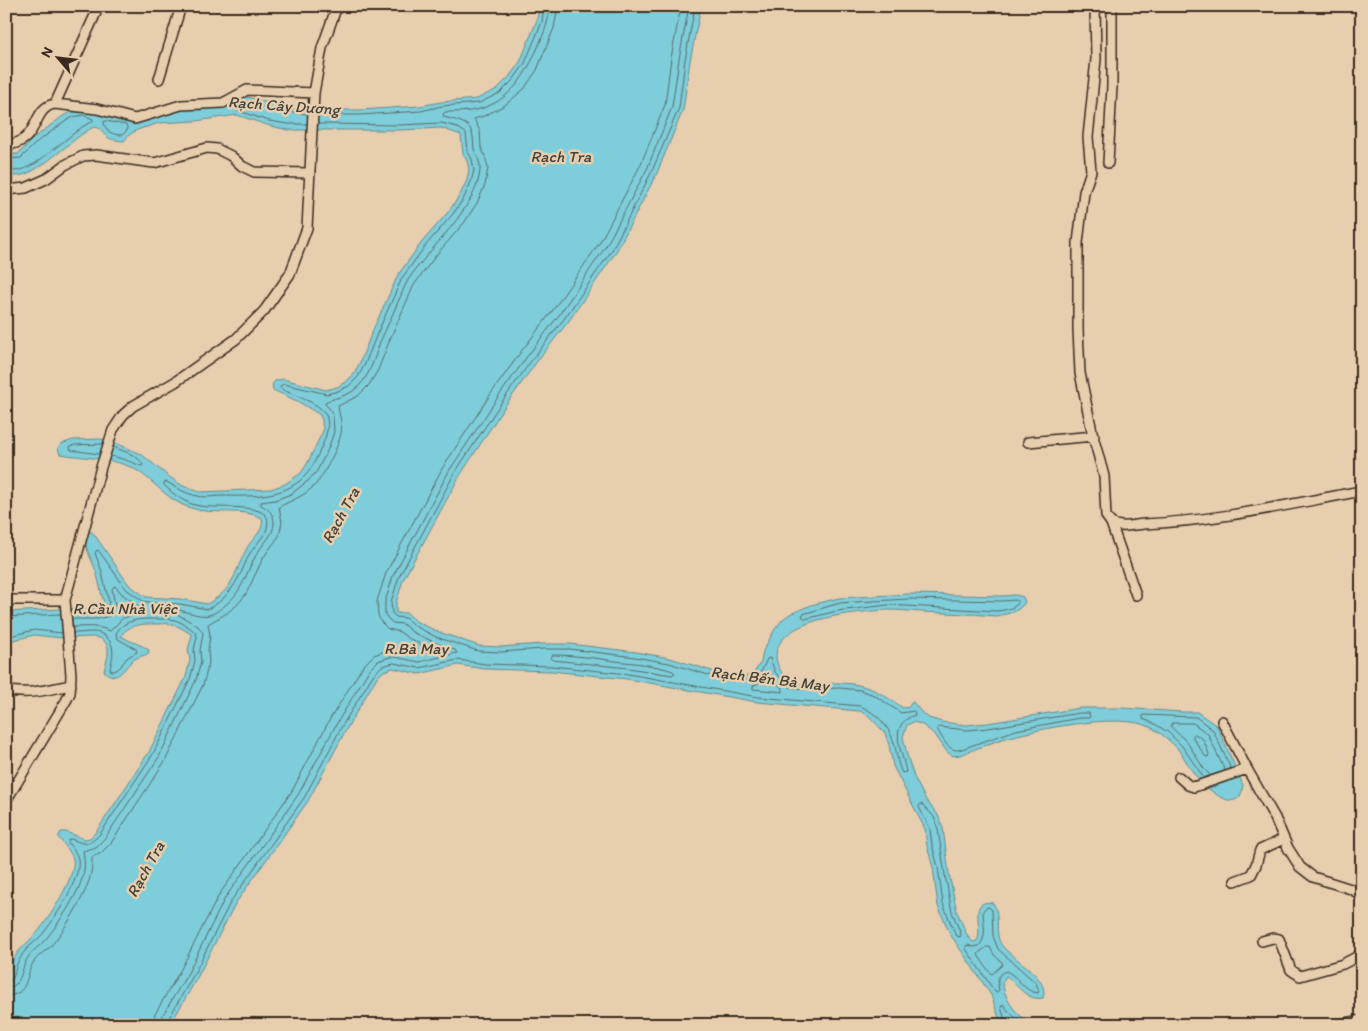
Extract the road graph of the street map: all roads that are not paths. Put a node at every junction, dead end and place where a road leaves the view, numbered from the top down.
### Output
1 (99, 6) edge
2 (181, 6) edge
3 (337, 6) edge
4 (1095, 6) edge
5 (1112, 6) edge
6 (159, 79) dead end
7 (314, 96) junction
8 (55, 104) junction
9 (6, 145) edge
10 (1108, 163) dead end
11 (310, 173) junction
12 (6, 190) edge
13 (1094, 436) junction
14 (1028, 442) dead end
15 (1362, 491) edge
16 (1111, 523) junction
17 (1136, 595) dead end
18 (6, 600) edge
19 (65, 602) junction
20 (71, 685) junction
21 (6, 690) edge
22 (1222, 721) dead end
23 (1244, 770) junction
24 (1180, 777) dead end
25 (6, 801) edge
26 (1284, 839) junction
27 (1235, 881) dead end
28 (1362, 896) edge
29 (1262, 941) dead end
30 (1362, 954) edge
31 (1362, 1020) edge
32 (1336, 1025) edge

1 - 8 street
2 - 6 street
3 - 7 street
4 - 13 street
5 - 10 street
7 - 8 street
7 - 11 street
8 - 9 street
11 - 12 street
11 - 19 street
13 - 14 street
13 - 16 street
15 - 16 street
16 - 17 street
18 - 19 street
19 - 20 street
20 - 21 street
20 - 25 street
22 - 23 street
23 - 24 street
23 - 26 street
26 - 27 street
26 - 28 street
29 - 30 street
31 - 32 street

